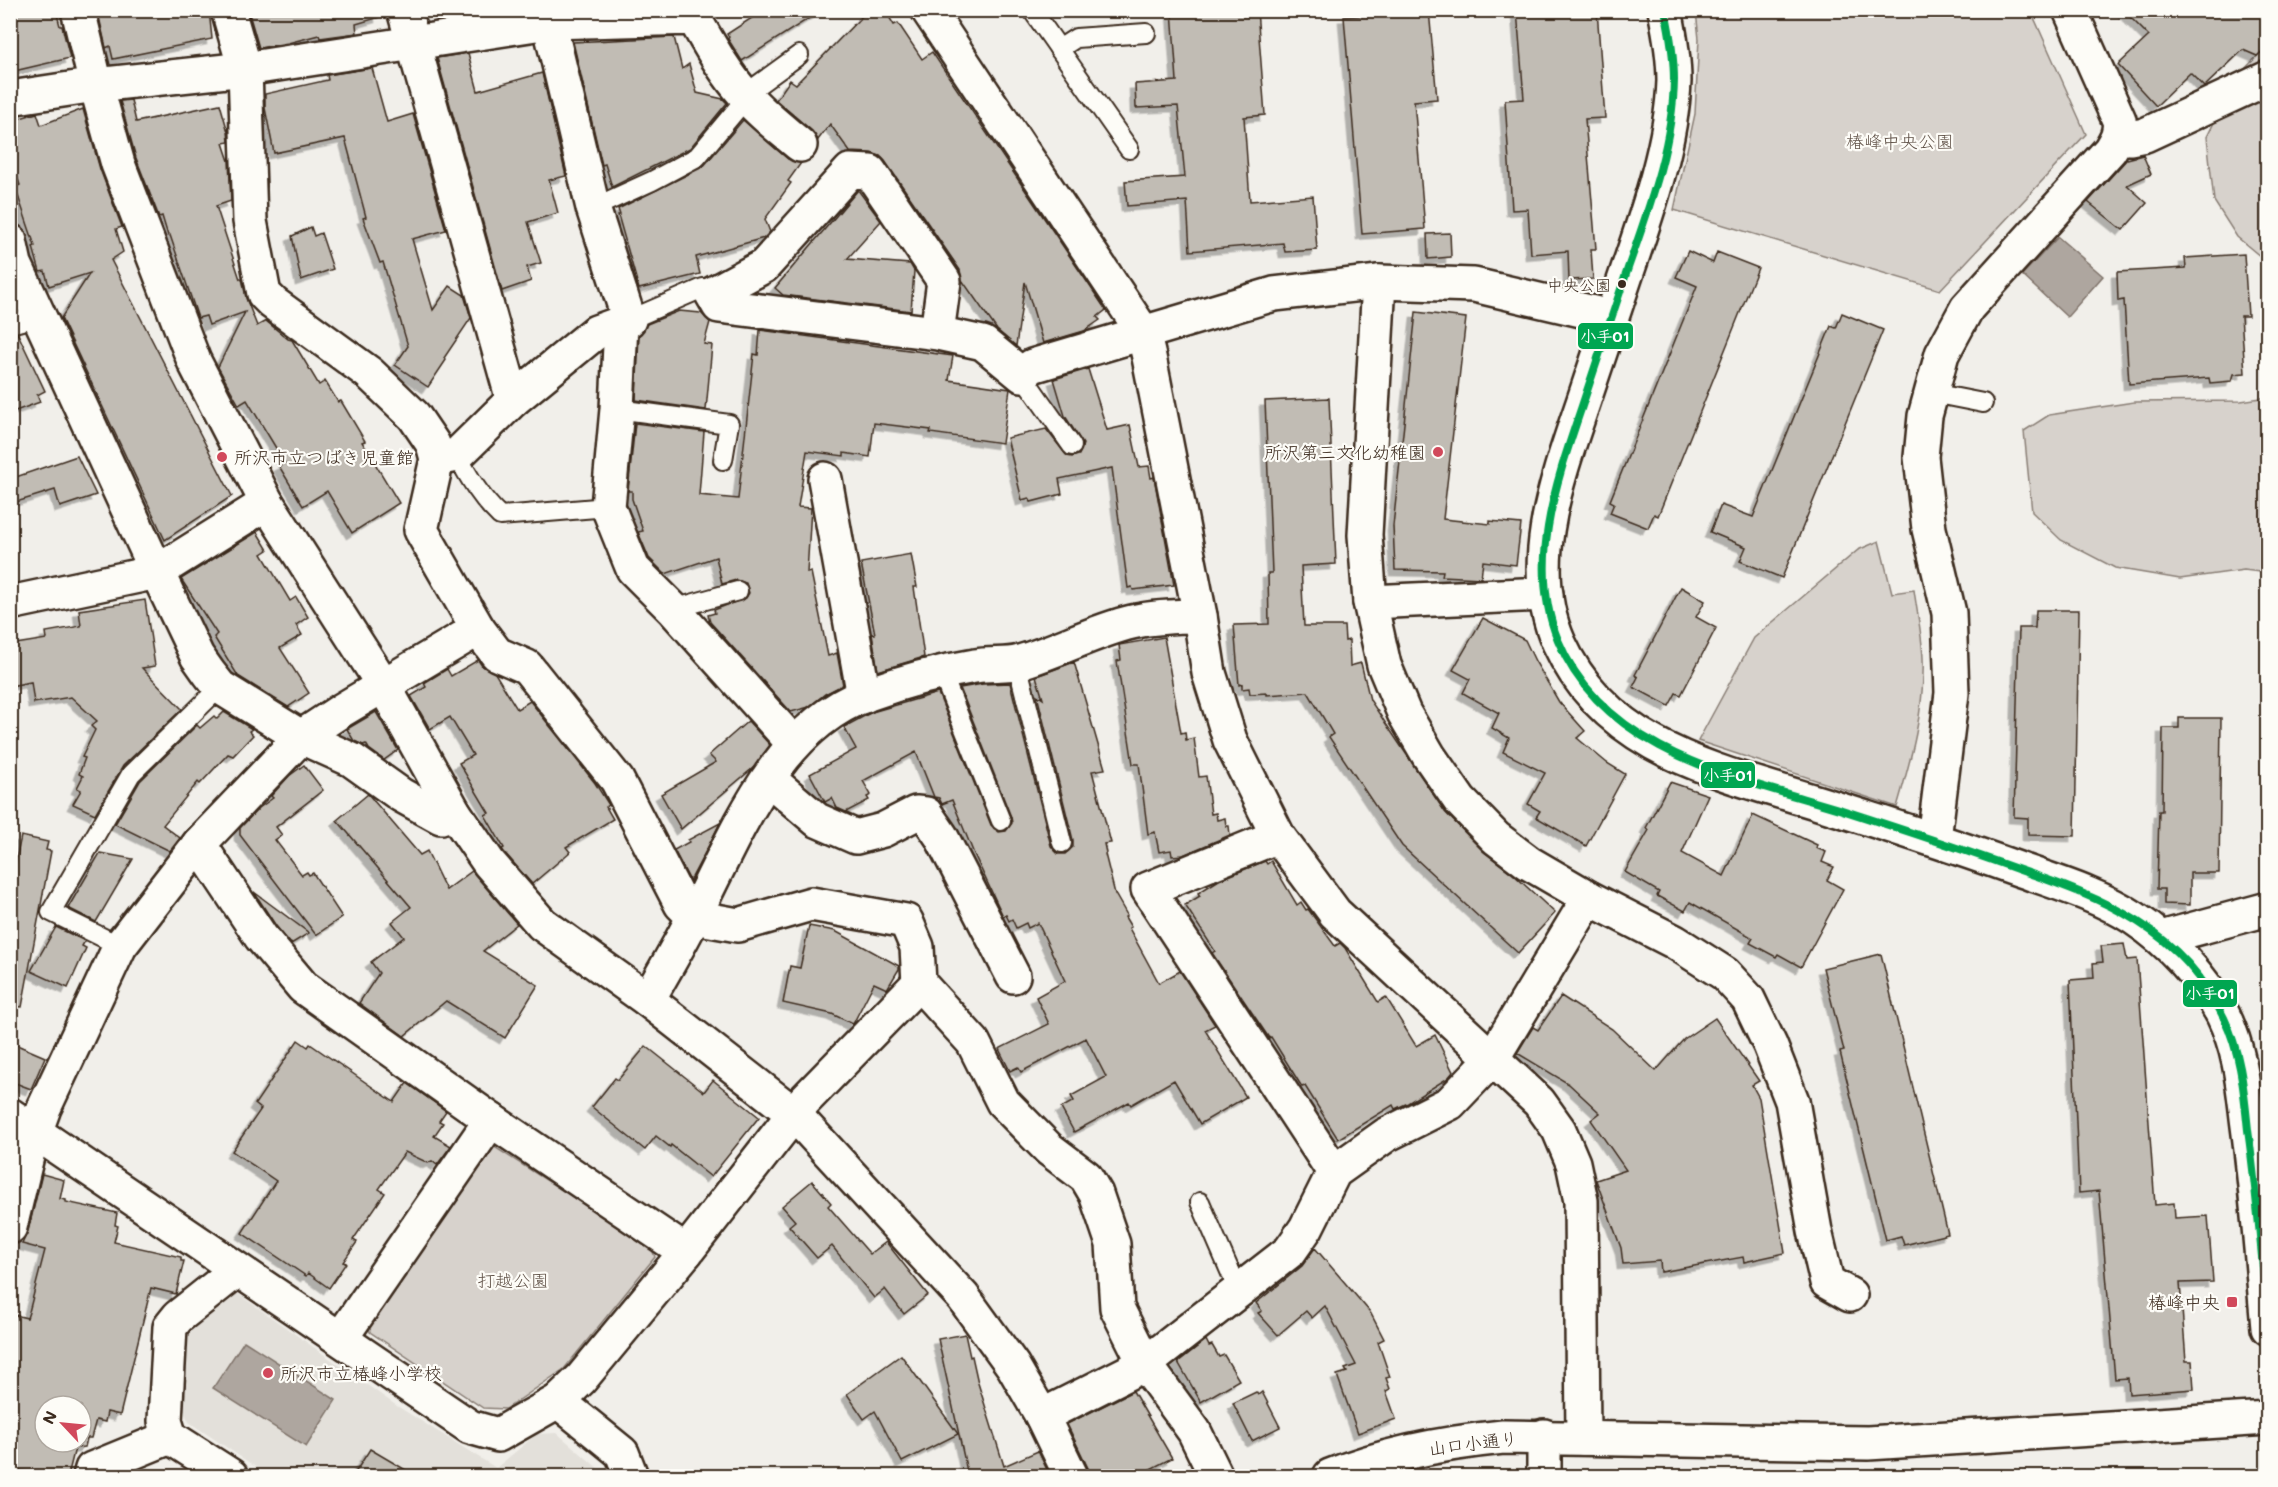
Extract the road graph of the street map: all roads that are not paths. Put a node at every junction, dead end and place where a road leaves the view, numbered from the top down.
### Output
1 (78, 10) edge
2 (228, 10) edge
3 (404, 10) edge
4 (928, 10) edge
5 (1032, 10) edge
6 (1665, 10) edge
7 (2070, 10) edge
8 (535, 19) edge
9 (1146, 33) dead end
10 (412, 42) junction
11 (1059, 49) junction
12 (799, 55) dead end
13 (245, 69) junction
14 (2268, 78) edge
15 (96, 85) junction
16 (746, 96) junction
17 (10, 98) edge
18 (2118, 137) junction
19 (800, 145) dead end
20 (1129, 149) dead end
21 (593, 208) junction
22 (10, 241) edge
23 (1379, 282) junction
24 (712, 294) junction
25 (1611, 317) junction
26 (25, 320) edge
27 (625, 322) junction
28 (1143, 332) junction
29 (937, 333) junction
30 (1022, 375) junction
31 (1932, 393) junction
32 (513, 400) junction
33 (1983, 403) dead end
34 (616, 409) junction
35 (1072, 446) dead end
36 (447, 457) junction
37 (723, 460) dead end
38 (825, 479) dead end
39 (267, 503) junction
40 (608, 507) junction
41 (157, 573) junction
42 (738, 591) dead end
43 (1546, 594) junction
44 (1370, 602) junction
45 (10, 603) edge
46 (673, 609) junction
47 (1200, 616) junction
48 (478, 629) junction
49 (1017, 663) junction
50 (941, 671) junction
51 (384, 686) junction
52 (220, 687) junction
53 (864, 696) junction
54 (301, 737) junction
55 (794, 744) junction
56 (769, 779) junction
57 (454, 812) junction
58 (1001, 821) dead end
59 (1278, 836) junction
60 (1934, 839) junction
61 (1062, 843) dead end
62 (199, 844) junction
63 (1589, 898) junction
64 (2268, 909) edge
65 (694, 916) junction
66 (2161, 938) junction
67 (120, 946) junction
68 (1013, 976) dead end
69 (919, 983) junction
70 (648, 1000) junction
71 (1492, 1059) junction
72 (794, 1114) junction
73 (491, 1120) junction
74 (23, 1123) edge
75 (2261, 1168) edge
76 (1334, 1172) junction
77 (1200, 1202) dead end
78 (10, 1227) edge
79 (686, 1252) junction
80 (237, 1270) junction
81 (1239, 1292) junction
82 (1850, 1294) dead end
83 (2268, 1329) edge
84 (341, 1338) junction
85 (1145, 1364) junction
86 (558, 1401) junction
87 (1042, 1416) junction
88 (2268, 1418) edge
89 (1544, 1436) junction
90 (170, 1437) junction
91 (1583, 1438) junction
92 (1349, 1473) edge
93 (90, 1476) edge
94 (231, 1476) edge
95 (632, 1476) edge
96 (1071, 1476) edge
97 (1216, 1476) edge
98 (1544, 1476) edge

1 - 15 street
2 - 13 street
3 - 10 street
4 - 28 street
5 - 11 lane
6 - 25 street
7 - 18 street
8 - 10 street
8 - 16 street
8 - 21 street
9 - 11 lane
10 - 13 street
10 - 32 street
11 - 20 lane
12 - 16 lane
13 - 15 street
13 - 36 street
14 - 18 street
15 - 17 street
15 - 39 street
16 - 19 street
16 - 21 lane
18 - 31 street
21 - 27 street
22 - 26 street
23 - 25 street
23 - 28 street
23 - 44 street
24 - 27 lane
24 - 29 street
24 - 29 street
25 - 43 street
26 - 41 street
27 - 32 street
27 - 34 street
28 - 30 street
28 - 47 street
29 - 30 street
30 - 35 lane
31 - 33 lane
31 - 60 street
32 - 36 street
34 - 37 lane
34 - 40 street
36 - 40 lane
36 - 48 street
38 - 53 street
39 - 41 street
39 - 51 street
40 - 46 street
41 - 45 street
41 - 52 street
42 - 46 lane
43 - 44 street
43 - 60 street
44 - 63 street
46 - 55 street
47 - 49 street
47 - 59 street
48 - 51 street
48 - 65 street
49 - 50 street
49 - 61 lane
50 - 53 street
50 - 58 lane
51 - 54 street
51 - 57 street
52 - 54 street
52 - 67 lane
53 - 55 street
54 - 57 street
54 - 62 street
55 - 56 street
56 - 65 street
56 - 68 street
57 - 70 street
59 - 71 street
59 - 76 street
60 - 66 street
62 - 67 street
62 - 73 street
63 - 71 street
63 - 82 street
64 - 66 street
65 - 69 street
65 - 70 street
66 - 75 street
67 - 74 street
69 - 72 street
69 - 85 street
70 - 72 street
71 - 76 street
71 - 91 street
72 - 79 street
72 - 87 street
73 - 79 street
73 - 84 street
74 - 78 street
74 - 80 street
75 - 83 street
76 - 81 street
77 - 81 lane
79 - 86 street
80 - 84 street
80 - 90 street
81 - 85 street
84 - 86 street
85 - 87 street
85 - 97 street
86 - 95 street
87 - 96 street
88 - 91 street, 山口小通り
89 - 91 street, 山口小通り
89 - 92 street, 山口小通り
89 - 98 street
90 - 93 street
90 - 94 street

